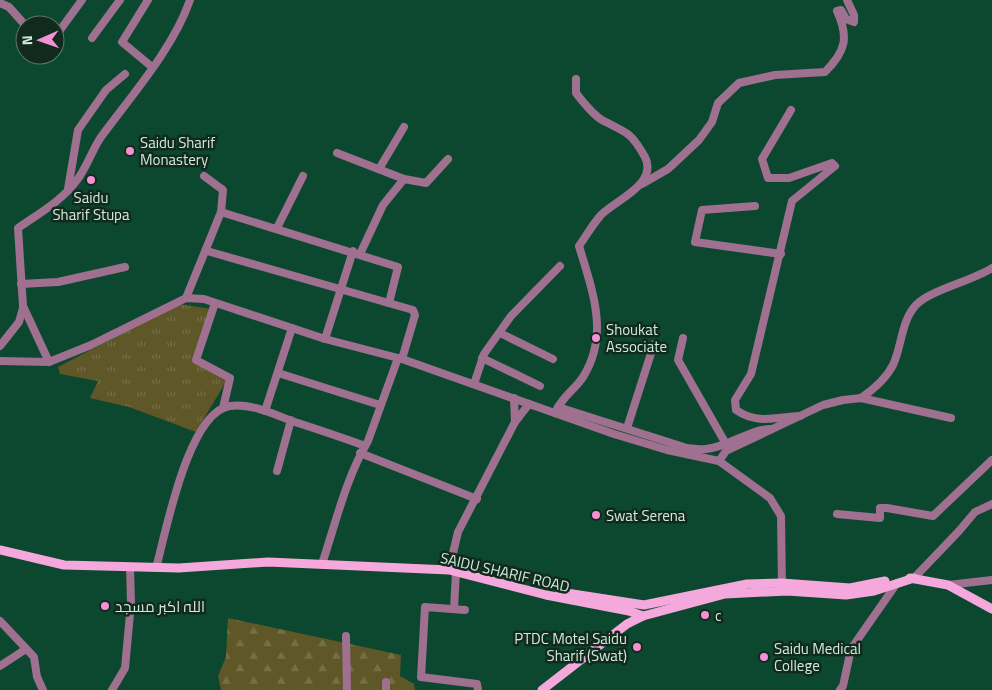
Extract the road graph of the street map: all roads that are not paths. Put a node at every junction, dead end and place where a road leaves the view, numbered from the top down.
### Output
1 (82, 0) edge
2 (120, 0) edge
3 (148, 0) edge
4 (190, 0) edge
5 (847, 0) edge
6 (0, 3) edge
7 (16, 15) edge
8 (65, 23) edge
9 (92, 38) dead end
10 (152, 67) junction
11 (125, 74) dead end
12 (576, 80) dead end
13 (791, 110) dead end
14 (404, 127) dead end
15 (337, 153) dead end
16 (448, 159) dead end
17 (379, 169) junction
18 (204, 176) dead end
19 (303, 176) dead end
20 (404, 179) junction
21 (642, 184) junction
22 (68, 188) junction
23 (755, 206) dead end
24 (221, 212) junction
25 (277, 228) junction
26 (207, 251) junction
27 (356, 253) junction
28 (781, 254) junction
29 (560, 266) dead end
30 (125, 267) dead end
31 (992, 268) edge
32 (22, 284) junction
33 (341, 288) junction
34 (186, 298) junction
35 (215, 303) junction
36 (388, 303) junction
37 (23, 306) junction
38 (292, 328) junction
39 (500, 333) junction
40 (683, 338) dead end
41 (325, 339) junction
42 (654, 344) dead end
43 (0, 346) edge
44 (482, 358) junction
45 (400, 359) junction
46 (553, 359) dead end
47 (0, 361) edge
48 (49, 362) junction
49 (278, 372) junction
50 (474, 384) junction
51 (540, 386) dead end
52 (514, 398) junction
53 (861, 398) junction
54 (529, 404) junction
55 (380, 405) junction
56 (223, 408) junction
57 (556, 410) junction
58 (265, 411) junction
59 (800, 416) junction
60 (951, 418) dead end
61 (290, 420) junction
62 (515, 422) junction
63 (627, 428) junction
64 (772, 429) junction
65 (726, 444) junction
66 (365, 446) junction
67 (360, 452) junction
68 (992, 460) edge
69 (718, 461) junction
70 (277, 472) dead end
71 (477, 499) junction
72 (992, 504) edge
73 (837, 514) dead end
74 (0, 550) edge
75 (322, 564) junction
76 (130, 567) junction
77 (156, 568) junction
78 (452, 569) junction
79 (914, 578) junction
80 (498, 579) junction
81 (992, 580) edge
82 (897, 583) junction
83 (948, 585) junction
84 (782, 587) junction
85 (716, 593) junction
86 (644, 605) junction
87 (454, 609) junction
88 (992, 609) edge
89 (465, 610) dead end
90 (629, 611) junction
91 (643, 616) junction
92 (0, 621) edge
93 (346, 636) dead end
94 (26, 648) junction
95 (0, 666) edge
96 (43, 690) edge
97 (112, 690) edge
98 (347, 690) edge
99 (478, 690) edge
100 (542, 690) edge
101 (840, 690) edge

1 - 8 street
2 - 9 street
3 - 10 street
4 - 10 street
5 - 21 street
6 - 7 street
10 - 22 street
11 - 22 street
12 - 21 street
13 - 28 street
14 - 17 street
15 - 17 street
16 - 20 street
17 - 20 street
18 - 24 street
19 - 25 street
20 - 27 street
21 - 57 street
22 - 32 street
23 - 28 street
24 - 25 street
24 - 26 street
25 - 27 street
26 - 33 street
26 - 34 street
27 - 33 street
27 - 36 street
28 - 59 street
29 - 39 street
30 - 32 street
31 - 53 street
32 - 37 street
33 - 36 street
33 - 41 street
34 - 35 street
34 - 48 street
35 - 38 street
35 - 56 street
36 - 45 street
37 - 43 street
37 - 48 street
38 - 41 street
38 - 49 street
39 - 44 street
39 - 46 street
40 - 65 street
41 - 45 street
42 - 63 street
44 - 50 street
44 - 51 street
45 - 50 street
45 - 55 street
47 - 48 street
49 - 55 street
49 - 58 street
50 - 52 street
52 - 54 street
52 - 62 street
53 - 59 street
53 - 60 street
54 - 57 street
54 - 62 street
55 - 66 street
56 - 58 street
56 - 77 street
57 - 63 street
57 - 69 street
58 - 61 street
59 - 64 street
61 - 66 street
61 - 70 street
62 - 71 street
63 - 65 street
64 - 65 street
64 - 69 street
66 - 67 street
67 - 71 street
67 - 75 street
68 - 73 street
69 - 84 street
71 - 78 street
72 - 79 street
74 - 76 main road
75 - 77 main road
75 - 78 main road
76 - 77 main road
76 - 97 street
78 - 80 main road
78 - 87 street
79 - 82 main road
79 - 83 main road
79 - 84 main road
80 - 86 main road
80 - 90 main road, SAIDU SHARIF ROAD
81 - 83 street
82 - 84 main road
82 - 101 street
83 - 88 main road
84 - 85 main road
85 - 86 main road
85 - 91 main road
86 - 90 main road
87 - 89 street
87 - 99 street
90 - 91 main road, SAIDU SHARIF ROAD
91 - 100 main road
92 - 94 street
93 - 98 street
94 - 95 street
94 - 96 street

